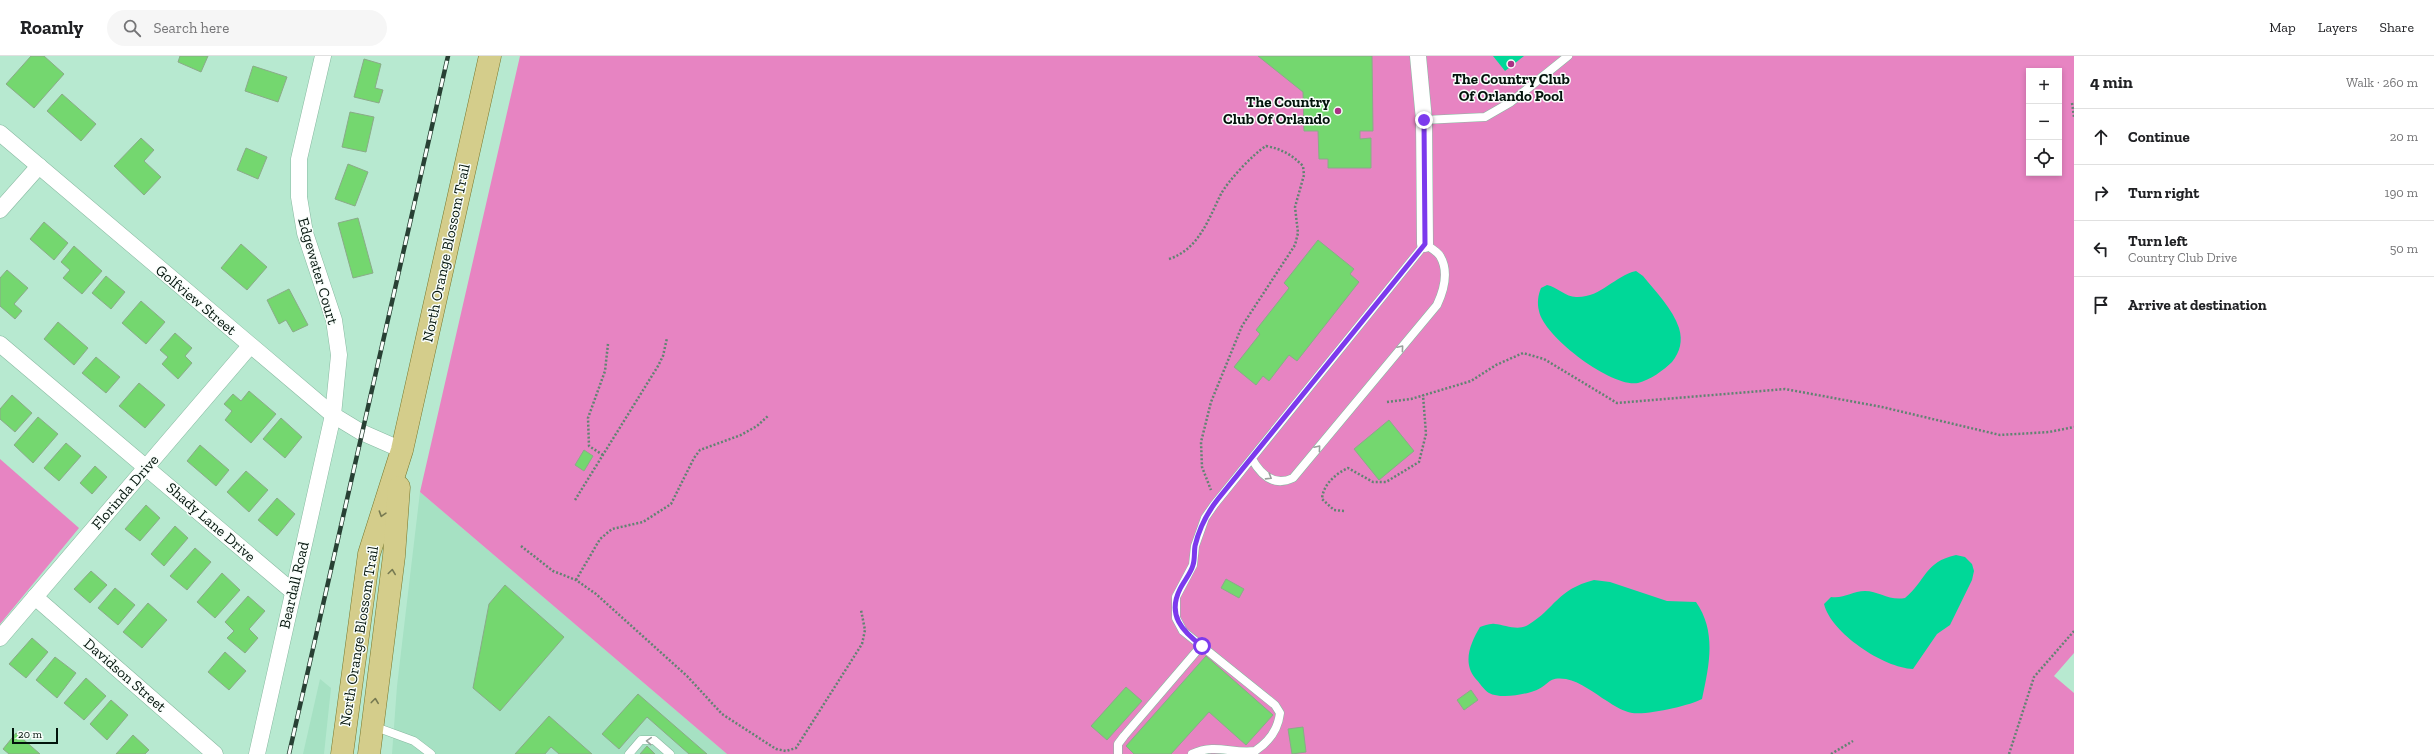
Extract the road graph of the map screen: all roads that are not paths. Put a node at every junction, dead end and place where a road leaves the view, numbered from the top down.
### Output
1 (323, 56) edge
2 (490, 56) edge
3 (1418, 56) edge
4 (1568, 56) edge
5 (1424, 120) junction
6 (0, 133) edge
7 (38, 166) junction
8 (0, 210) edge
9 (1425, 244) junction
10 (0, 344) edge
11 (250, 346) junction
12 (333, 416) junction
13 (402, 450) junction
14 (1252, 459) junction
15 (147, 467) junction
16 (292, 591) junction
17 (35, 596) junction
18 (0, 638) edge
19 (1202, 646) junction
20 (346, 716) junction
21 (372, 726) junction
22 (215, 754) edge
23 (257, 754) edge
24 (342, 754) edge
25 (369, 754) edge
26 (430, 754) edge
27 (629, 754) edge
28 (670, 754) edge
29 (1118, 754) edge
30 (1192, 754) edge

1 - 12 street, Edgewater Court
2 - 13 main road, North Orange Blossom Trail
3 - 5 street
4 - 5 lane
5 - 9 street
6 - 7 street, Golfview Street
7 - 8 street
7 - 11 street, Golfview Street
9 - 14 lane
14 -> 9 lane
10 - 15 street, Shady Lane Drive
11 - 12 street, Golfview Street
11 - 15 street, Florinda Drive
12 - 13 street, Golfview Street
12 - 16 street, Beardall Road
13 -> 20 main road, North Orange Blossom Trail
21 -> 13 main road, North Orange Blossom Trail
14 - 19 lane
15 - 16 street, Shady Lane Drive
15 - 17 street, Florinda Drive
16 - 23 street, Beardall Road
17 - 18 street, Florinda Drive
17 - 22 street, Davidson Street
19 - 29 lane
19 - 30 lane
20 - 21 street
20 - 24 main road, North Orange Blossom Trail
21 - 25 main road, North Orange Blossom Trail
21 - 26 lane
28 -> 27 lane

